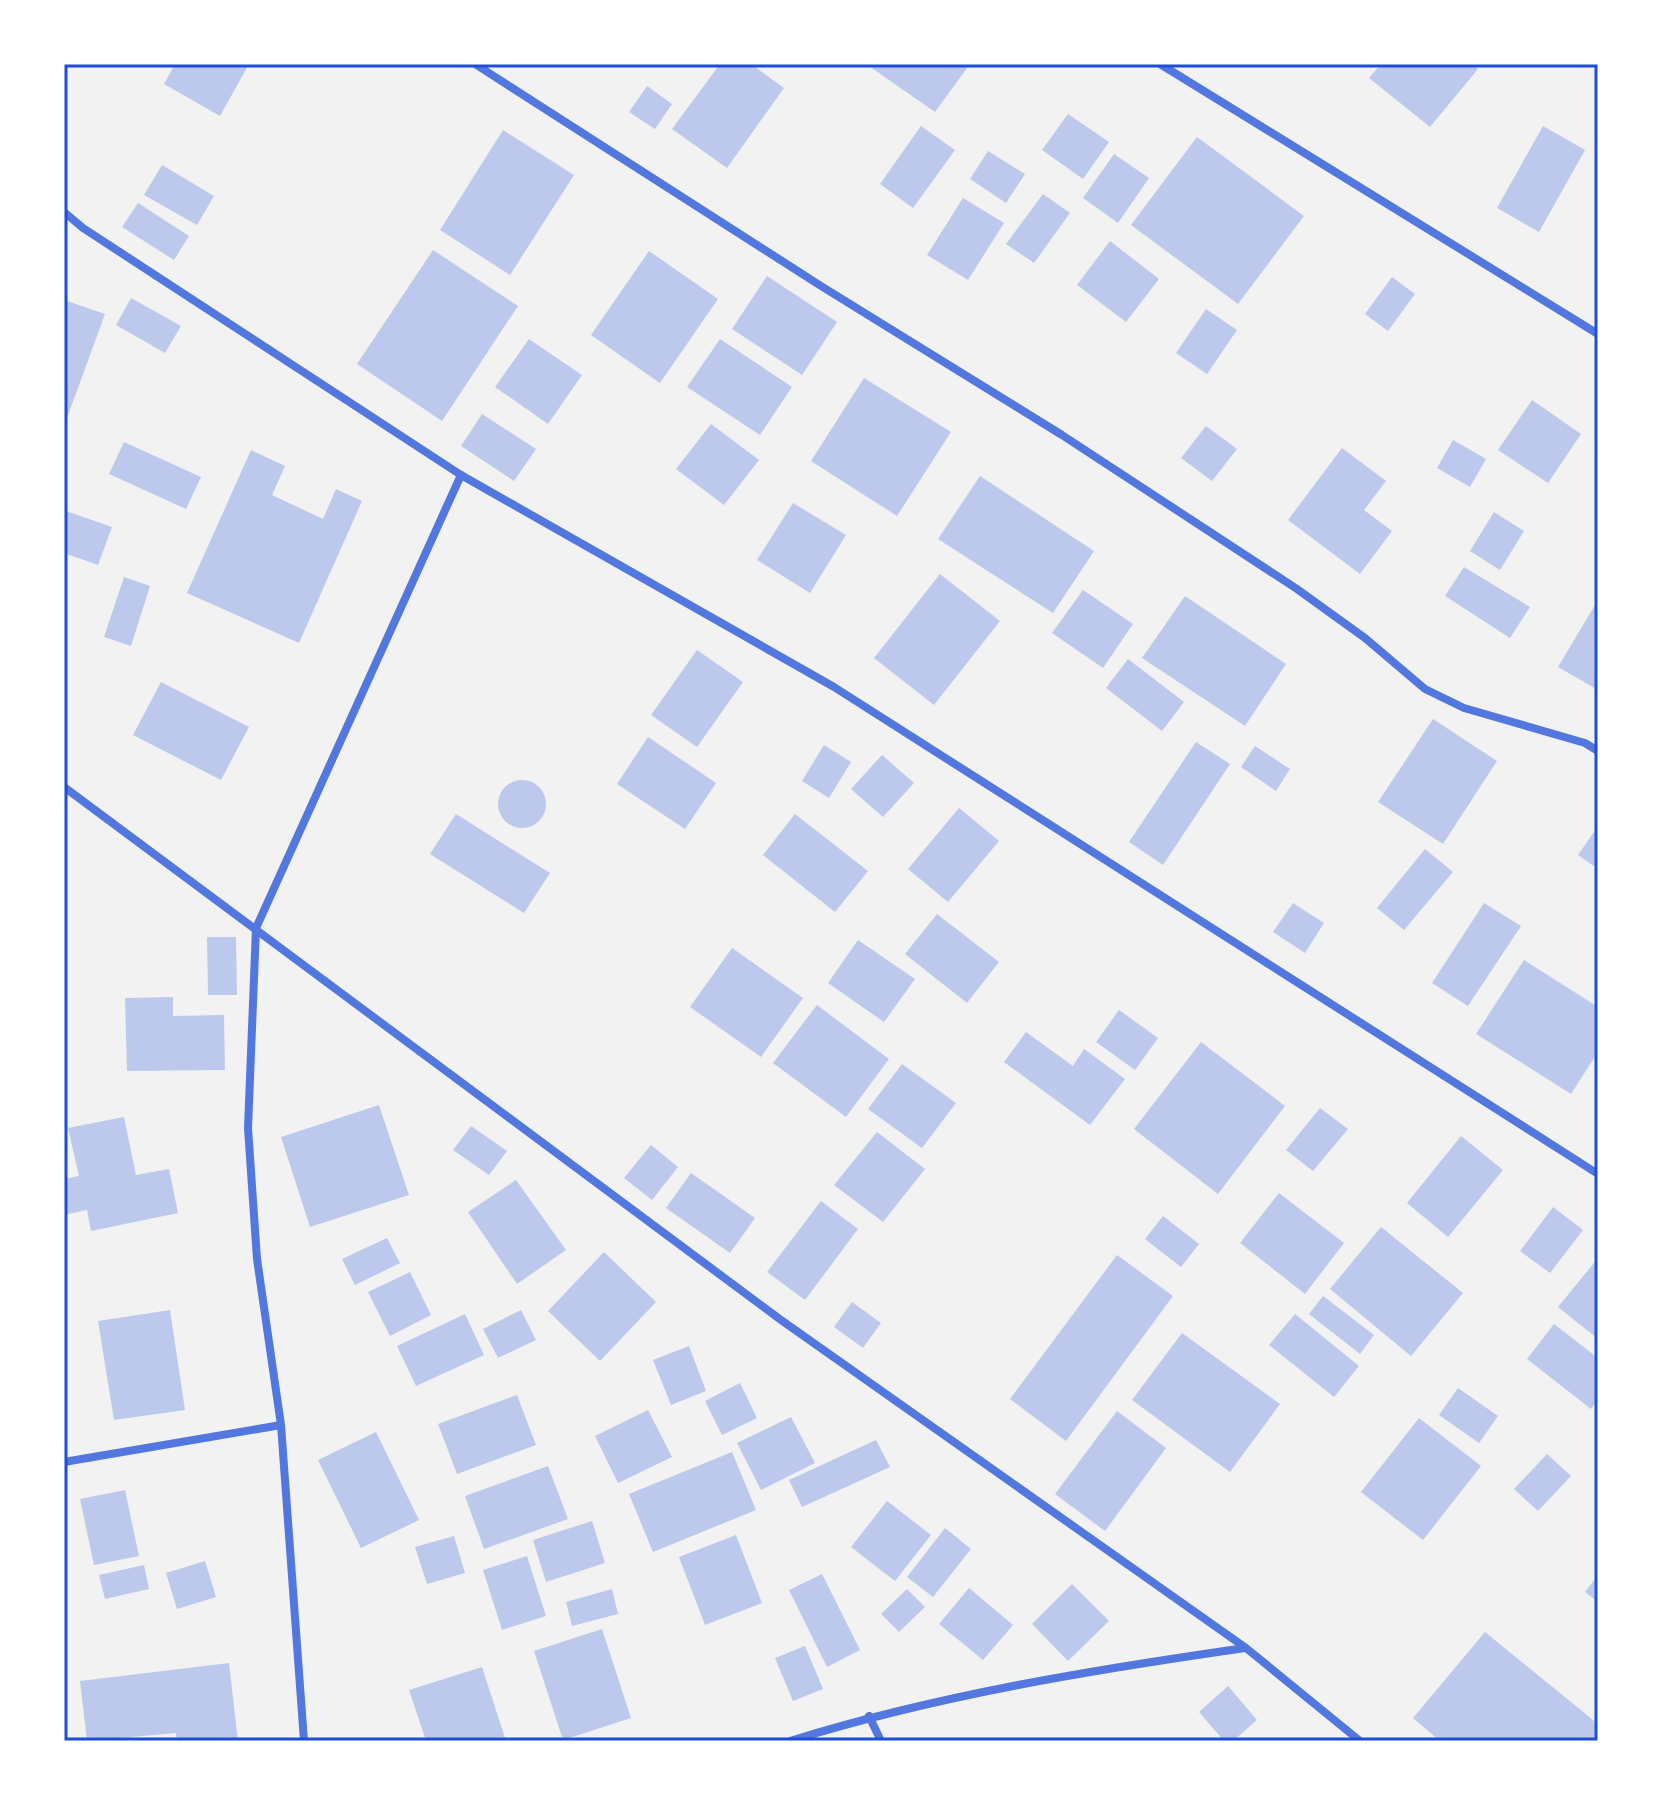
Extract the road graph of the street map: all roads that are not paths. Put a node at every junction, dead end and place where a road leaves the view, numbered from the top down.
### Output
1 (475, 64) edge
2 (1160, 64) edge
3 (64, 212) edge
4 (1598, 334) edge
5 (461, 475) junction
6 (1598, 751) edge
7 (64, 787) edge
8 (256, 928) junction
9 (1598, 1174) edge
10 (281, 1425) junction
11 (64, 1462) edge
12 (1246, 1648) junction
13 (869, 1716) junction
14 (304, 1741) edge
15 (790, 1741) edge
16 (881, 1741) edge
17 (1360, 1741) edge

1 - 6 street
2 - 4 street
3 - 5 street
5 - 8 street
5 - 9 street
7 - 8 street
8 - 10 street
8 - 12 street
10 - 11 street
10 - 14 street
12 - 13 street
12 - 17 street
13 - 15 street
13 - 16 street

